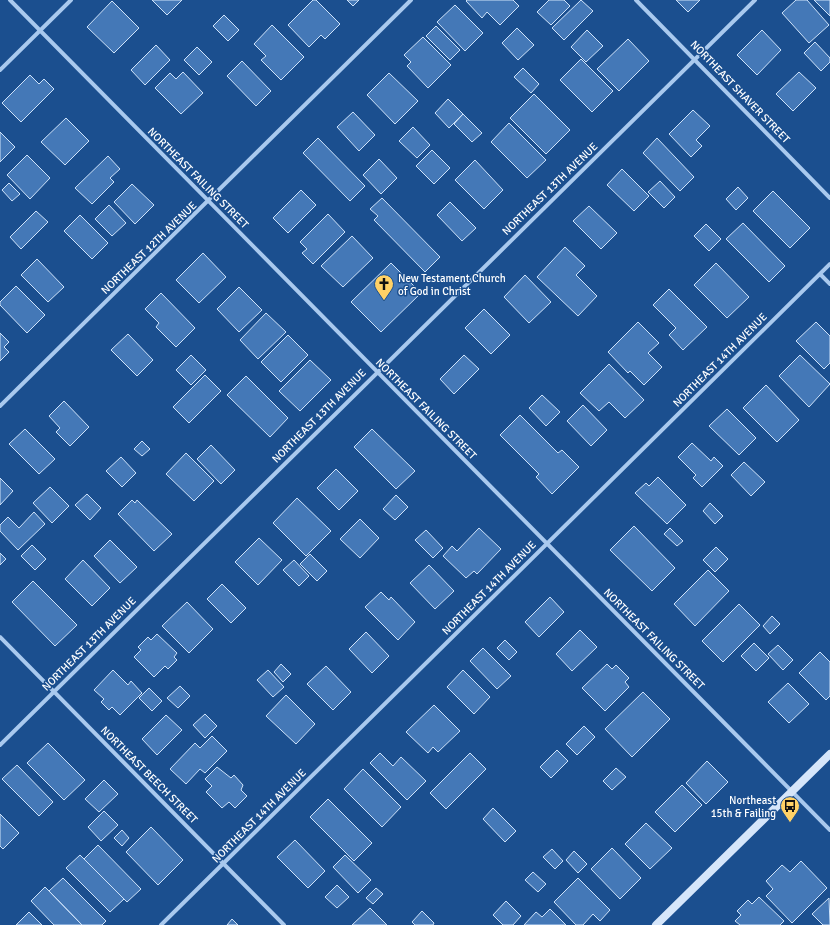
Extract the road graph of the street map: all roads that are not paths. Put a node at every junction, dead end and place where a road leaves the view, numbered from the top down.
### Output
1 (10, 0) edge
2 (71, 0) edge
3 (412, 0) edge
4 (636, 0) edge
5 (755, 0) edge
6 (40, 31) junction
7 (695, 60) junction
8 (0, 70) edge
9 (830, 198) edge
10 (209, 202) junction
11 (830, 264) edge
12 (820, 274) junction
13 (830, 284) edge
14 (377, 372) junction
15 (0, 406) edge
16 (547, 543) junction
17 (0, 637) edge
18 (54, 692) junction
19 (0, 745) edge
20 (830, 754) edge
21 (792, 792) junction
22 (830, 830) edge
23 (224, 863) junction
24 (161, 925) edge
25 (284, 925) edge
26 (656, 925) edge

1 - 6 street, NORTHEAST FAILING STREET
2 - 6 street
3 - 10 street, NORTHEAST 12TH AVENUE
4 - 7 street, NORTHEAST SHAVER STREET
5 - 7 street, NORTHEAST 13TH AVENUE
6 - 8 street
6 - 10 street, NORTHEAST FAILING STREET
7 - 9 street, NORTHEAST SHAVER STREET
7 - 14 street, NORTHEAST 13TH AVENUE
10 - 14 street, NORTHEAST FAILING STREET
10 - 15 street, NORTHEAST 12TH AVENUE
11 - 12 street, NORTHEAST 14TH AVENUE
12 - 13 street
12 - 16 street, NORTHEAST 14TH AVENUE
14 - 16 street, NORTHEAST FAILING STREET
14 - 18 street, NORTHEAST 13TH AVENUE
16 - 21 street, NORTHEAST FAILING STREET
16 - 23 street, NORTHEAST 14TH AVENUE
17 - 18 street, NORTHEAST BEECH STREET
18 - 19 street, NORTHEAST 13TH AVENUE
18 - 23 street, NORTHEAST BEECH STREET
20 - 21 street
21 - 22 street, NORTHEAST FAILING STREET
21 - 26 street
23 - 24 street, NORTHEAST 14TH AVENUE
23 - 25 street, NORTHEAST BEECH STREET

